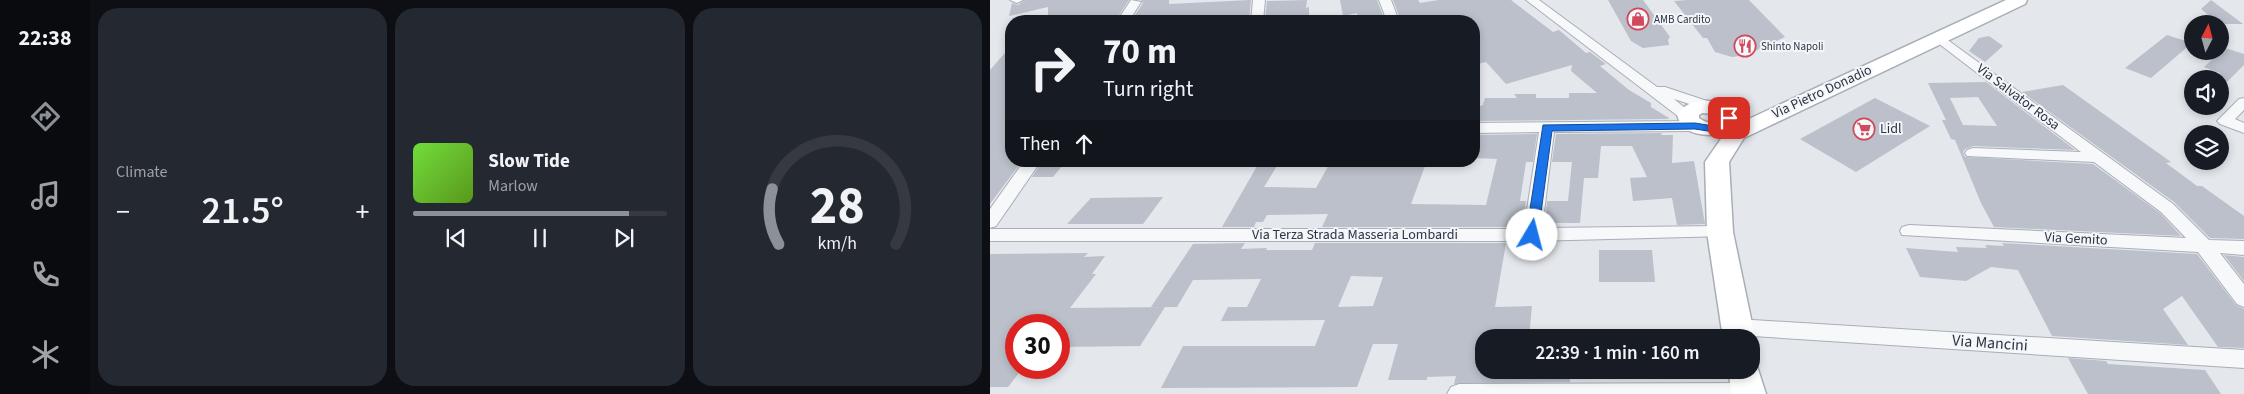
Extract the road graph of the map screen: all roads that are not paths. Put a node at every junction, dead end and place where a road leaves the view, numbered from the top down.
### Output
1 (1259, 0) edge
2 (1385, 0) edge
3 (1532, 0) edge
4 (2019, 0) edge
5 (1135, 2) dead end
6 (1127, 15) edge
7 (1258, 15) edge
8 (1391, 15) edge
9 (1938, 37) junction
10 (1643, 84) junction
11 (2244, 102) edge
12 (1712, 122) junction
13 (1480, 128) edge
14 (1547, 128) junction
15 (2244, 128) edge
16 (1973, 153) dead end
17 (2098, 157) junction
18 (1717, 162) junction
19 (1029, 167) edge
20 (990, 222) edge
21 (1909, 231) dead end
22 (1720, 232) junction
23 (990, 234) edge
24 (1532, 235) junction
25 (2203, 245) junction
26 (2244, 248) edge
27 (2244, 299) edge
28 (1737, 329) edge
29 (1760, 333) edge
30 (2244, 359) edge
31 (1747, 386) edge
32 (1459, 394) edge

1 - 7 street
2 - 8 street
3 - 10 street
4 - 9 main road, Via Pietro Donadio
5 - 6 street
9 - 12 main road, Via Pietro Donadio
9 - 17 street, Via Salvator Rosa
10 - 12 street
10 - 12 street
11 - 15 street
12 - 14 street
12 - 18 main road
12 - 18 main road, Via Pietro Donadio
13 - 14 street
14 - 24 street
16 - 17 street
17 - 25 street, Via Salvator Rosa
18 - 22 main road
19 - 20 street
21 - 25 street, Via Gemito
22 - 24 street, Via Terza Strada Masseria Lombardi
22 - 28 main road
23 - 24 street, Via Terza Strada Masseria Lombardi
25 - 26 street, Via Gemito
25 - 27 street, Via Salvator Rosa
29 - 30 street, Via Mancini
31 - 32 street

